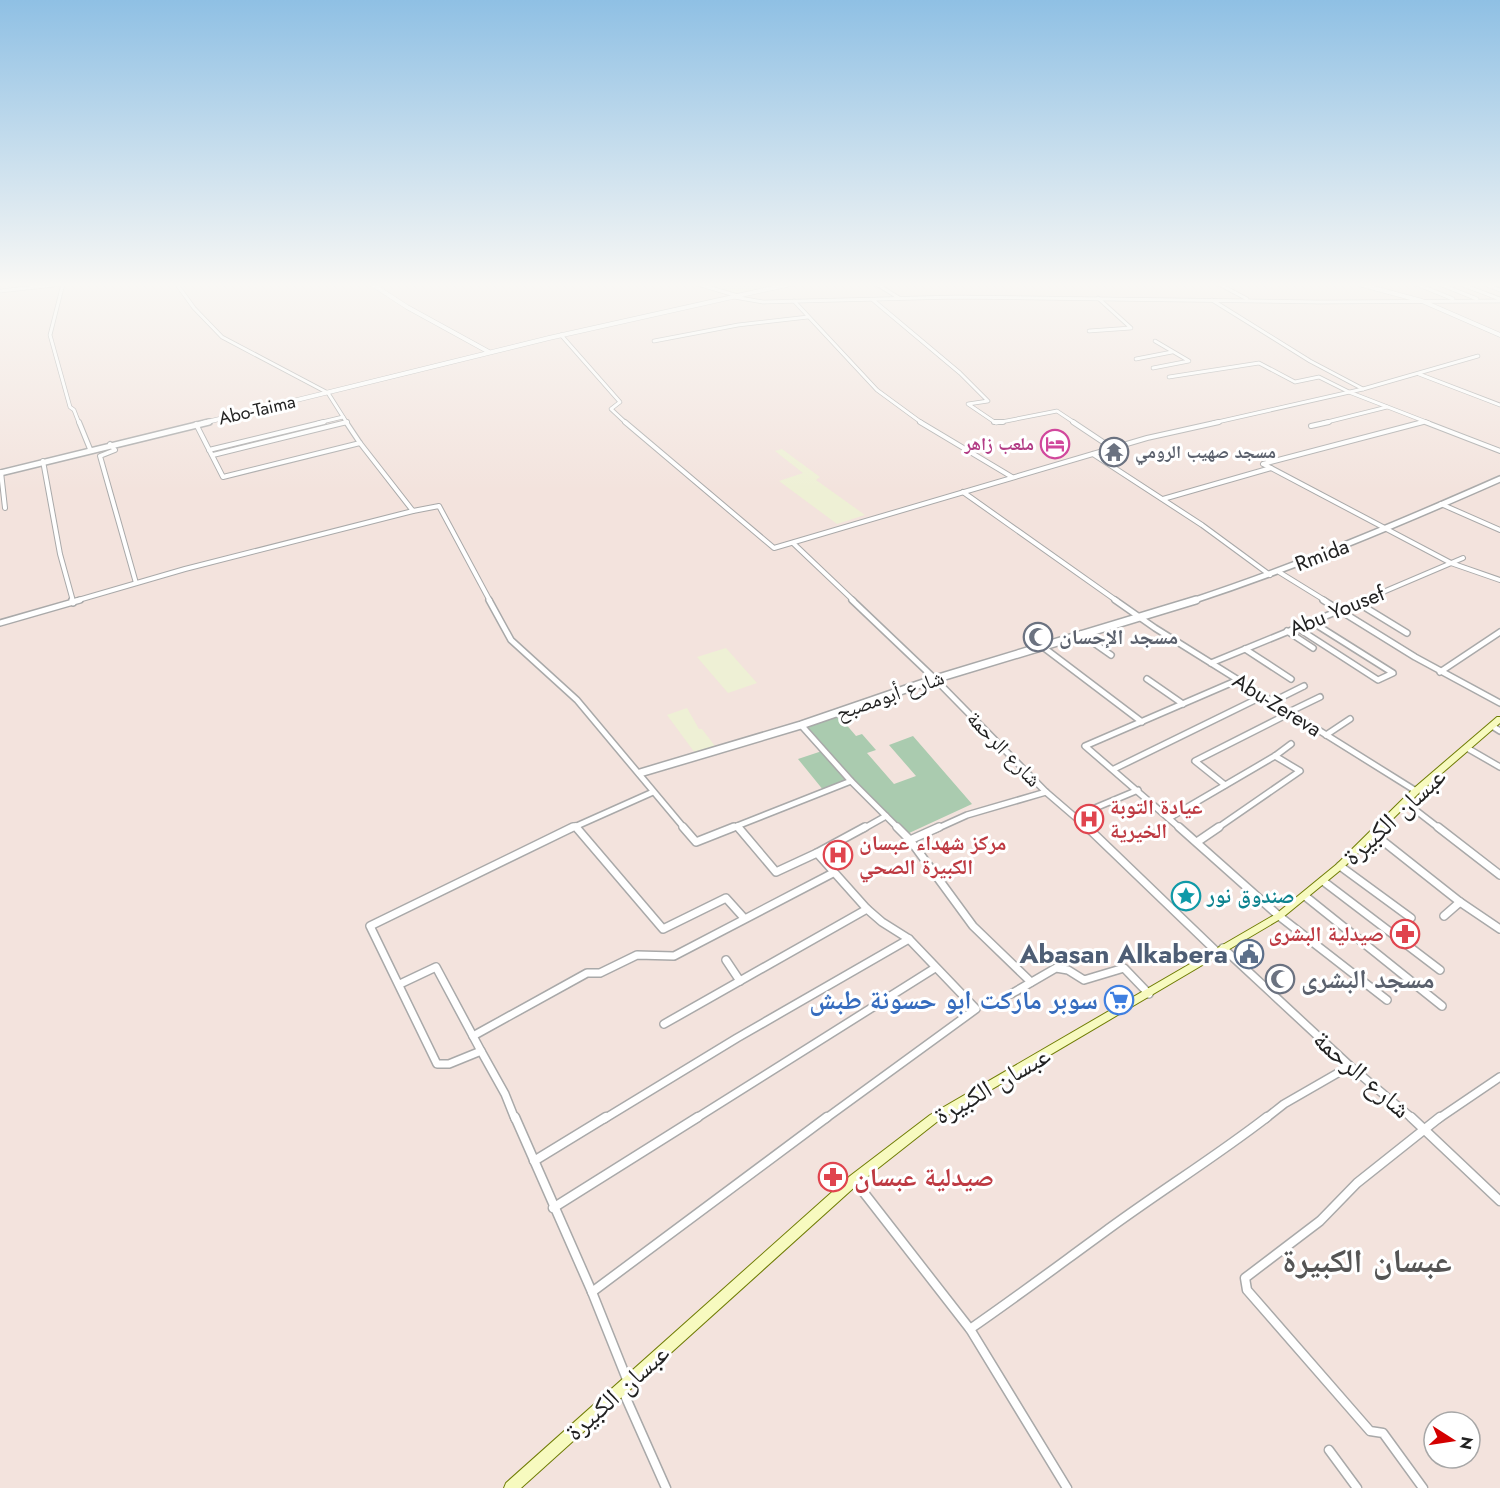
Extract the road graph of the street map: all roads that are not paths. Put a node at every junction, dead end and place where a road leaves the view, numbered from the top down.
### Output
1 (55, 352) edge
2 (251, 352) edge
3 (487, 352) edge
4 (576, 352) edge
5 (841, 352) edge
6 (936, 352) edge
7 (1169, 352) edge
8 (1172, 352) edge
9 (1298, 352) edge
10 (1478, 356) dead end
11 (1136, 358) dead end
12 (1153, 368) dead end
13 (1419, 374) junction
14 (1169, 377) dead end
15 (1363, 389) junction
16 (1349, 392) junction
17 (328, 393) junction
18 (1500, 405) edge
19 (1389, 406) junction
20 (343, 417) junction
21 (1424, 421) junction
22 (347, 423) junction
23 (196, 424) junction
24 (1311, 426) dead end
25 (360, 443) junction
26 (110, 444) junction
27 (1112, 448) junction
28 (90, 449) junction
29 (209, 450) junction
30 (1500, 451) edge
31 (1093, 454) junction
32 (213, 455) junction
33 (43, 461) junction
34 (1270, 468) junction
35 (1, 472) edge
36 (1012, 477) junction
37 (1500, 479) edge
38 (963, 492) junction
39 (1163, 500) junction
40 (1441, 504) junction
41 (5, 508) dead end
42 (413, 511) junction
43 (1386, 529) junction
44 (1500, 530) edge
45 (794, 543) junction
46 (1463, 558) dead end
47 (1451, 563) junction
48 (1279, 572) junction
49 (1270, 575) junction
50 (1500, 580) edge
51 (136, 583) junction
52 (73, 603) junction
53 (1358, 603) junction
54 (1341, 612) junction
55 (1140, 617) junction
56 (1312, 622) junction
57 (0, 623) edge
58 (1296, 627) junction
59 (1287, 631) junction
60 (1500, 632) edge
61 (1407, 633) dead end
62 (1081, 634) junction
63 (1043, 647) junction
64 (1313, 648) dead end
65 (1245, 649) junction
66 (1112, 655) dead end
67 (1211, 663) junction
68 (1440, 672) junction
69 (935, 679) junction
70 (1147, 679) dead end
71 (1291, 679) dead end
72 (1238, 680) junction
73 (1304, 686) dead end
74 (1263, 696) junction
75 (1320, 697) dead end
76 (1272, 702) junction
77 (1500, 703) edge
78 (1183, 704) junction
79 (1289, 712) junction
80 (1350, 719) dead end
81 (1142, 722) junction
82 (801, 725) junction
83 (1497, 726) edge
84 (1326, 735) junction
85 (1291, 744) dead end
86 (1467, 748) junction
87 (1275, 756) junction
88 (1500, 767) edge
89 (1114, 769) junction
90 (640, 773) junction
91 (851, 781) junction
92 (1225, 785) junction
93 (1138, 790) junction
94 (1416, 791) junction
95 (653, 792) junction
96 (1046, 792) junction
97 (1405, 802) junction
98 (886, 816) junction
99 (1076, 816) junction
100 (1169, 818) junction
101 (576, 826) junction
102 (737, 826) junction
103 (1374, 834) junction
104 (910, 840) junction
105 (1197, 842) junction
106 (817, 853) junction
107 (1340, 866) junction
108 (833, 873) junction
109 (1500, 875) edge
110 (1323, 881) junction
111 (1305, 896) junction
112 (1460, 902) junction
113 (867, 909) junction
114 (1279, 916) junction
115 (1444, 916) dead end
116 (744, 918) junction
117 (1411, 918) dead end
118 (1500, 929) edge
119 (909, 939) junction
120 (1220, 950) junction
121 (726, 960) dead end
122 (935, 968) junction
123 (1440, 970) dead end
124 (740, 981) junction
125 (1031, 982) junction
126 (400, 984) junction
127 (1011, 994) dead end
128 (1149, 994) junction
129 (1387, 1000) dead end
130 (1442, 1006) dead end
131 (664, 1024) dead end
132 (473, 1036) junction
133 (481, 1051) junction
134 (1350, 1066) junction
135 (1500, 1077) edge
136 (1424, 1128) junction
137 (534, 1161) junction
138 (854, 1180) junction
139 (1500, 1201) edge
140 (553, 1208) junction
141 (592, 1292) junction
142 (970, 1329) junction
143 (625, 1386) junction
144 (1329, 1450) dead end
145 (511, 1488) edge
146 (666, 1488) edge
147 (1067, 1488) edge
148 (1357, 1488) edge
149 (1423, 1488) edge

1 - 28 street
2 - 17 street
3 - 17 street, Abo-Taima
4 - 45 street
5 - 36 street
6 - 27 street
7 - 11 street
8 - 12 street
9 - 15 street
10 - 13 street
13 - 15 street
13 - 18 street
14 - 16 street
15 - 16 street
16 - 19 street
16 - 27 street
17 - 20 street
17 - 23 street, Abo-Taima
19 - 21 street
19 - 24 street
20 - 22 street
20 - 29 street
21 - 30 street
21 - 34 street
22 - 25 street
22 - 32 street
23 - 26 street, Abo-Taima
23 - 29 street
25 - 32 street
25 - 42 street
26 - 28 street, Abo-Taima
26 - 51 street
27 - 31 street
28 - 33 street, Abo-Taima
29 - 32 street
31 - 36 street
31 - 39 street
33 - 35 street, Abo-Taima
33 - 52 street
34 - 39 street
34 - 43 street
35 - 41 street
36 - 38 street
37 - 40 street, Rmida
38 - 45 street
38 - 55 street, Abu-Zereva
39 - 49 street
40 - 43 street, Rmida
40 - 44 street
42 - 51 street
42 - 90 street
43 - 47 street
43 - 48 street, Rmida
45 - 69 street, شارع الرحمة
46 - 47 street, Abu Yousef
47 - 50 street
47 - 53 street, Abu Yousef
48 - 49 street, Rmida
48 - 54 street
49 - 55 street, Rmida
51 - 52 street
52 - 57 street
53 - 54 street, Abu Yousef
53 - 61 street
54 - 56 street, Abu Yousef
54 - 68 street
55 - 62 street, شارع أبومصبح
55 - 67 street, Abu-Zereva
56 - 58 street, Abu Yousef
56 - 58 street
58 - 59 street, Abu Yousef
59 - 64 street
59 - 65 street, Abu Yousef
60 - 68 street
62 - 63 street, شارع أبومصبح
62 - 66 street
63 - 69 street, شارع أبومصبح
63 - 81 street
65 - 67 street, Abu Yousef
65 - 71 street
67 - 72 street, Abu-Zereva
68 - 77 street
69 - 82 street, شارع أبومصبح
69 - 96 street, شارع الرحمة
70 - 78 street
72 - 74 street, Abu-Zereva
72 - 78 street
73 - 76 street
74 - 76 street, Abu-Zereva
74 - 89 street
75 - 79 street
76 - 79 street, Abu-Zereva
78 - 81 street
79 - 84 street, Abu-Zereva
79 - 92 street
80 - 84 street
81 - 89 street
82 - 90 street, شارع أبومصبح
82 - 91 street
83 - 86 main road, عبسان الكبيرة
84 - 94 street, Abu-Zereva
85 - 87 street
86 - 88 street
86 - 94 main road, عبسان الكبيرة
87 - 92 street
87 - 105 street
89 - 93 street
90 - 95 street
91 - 98 street
91 - 102 street
92 - 100 street
93 - 99 street
93 - 100 street
94 - 97 main road, عبسان الكبيرة
95 - 101 street
95 - 102 street
96 - 99 street, شارع الرحمة
96 - 104 street
97 - 103 main road, عبسان الكبيرة
97 - 109 street
98 - 104 street
98 - 106 street
99 - 120 street, شارع الرحمة
100 - 105 street
101 - 116 street
101 - 126 street
102 - 106 street
103 - 107 main road, عبسان الكبيرة
103 - 112 street
104 - 125 street
105 - 114 street
106 - 108 street
107 - 110 main road, عبسان الكبيرة
107 - 117 street
108 - 113 street
108 - 116 street
110 - 111 main road, عبسان الكبيرة
110 - 123 street
111 - 114 main road, عبسان الكبيرة
111 - 130 street
112 - 115 street
112 - 118 street
113 - 119 street
113 - 124 street
114 - 120 main road, عبسان الكبيرة
114 - 129 street
116 - 132 street
119 - 122 street
119 - 137 street
120 - 128 main road, عبسان الكبيرة
120 - 134 street, شارع الرحمة
121 - 124 street
122 - 140 street
122 - 141 street
124 - 131 street
125 - 127 street
125 - 128 street
126 - 132 street
126 - 133 street
128 - 138 main road, عبسان الكبيرة
132 - 133 street
133 - 137 street
134 - 136 street, شارع الرحمة
134 - 142 street
135 - 136 street
136 - 139 street, شارع الرحمة
136 - 149 street
137 - 140 street
138 - 142 street
138 - 143 main road, عبسان الكبيرة
140 - 141 street
141 - 143 street
142 - 147 street
143 - 145 main road, عبسان الكبيرة
143 - 146 street
144 - 148 street

